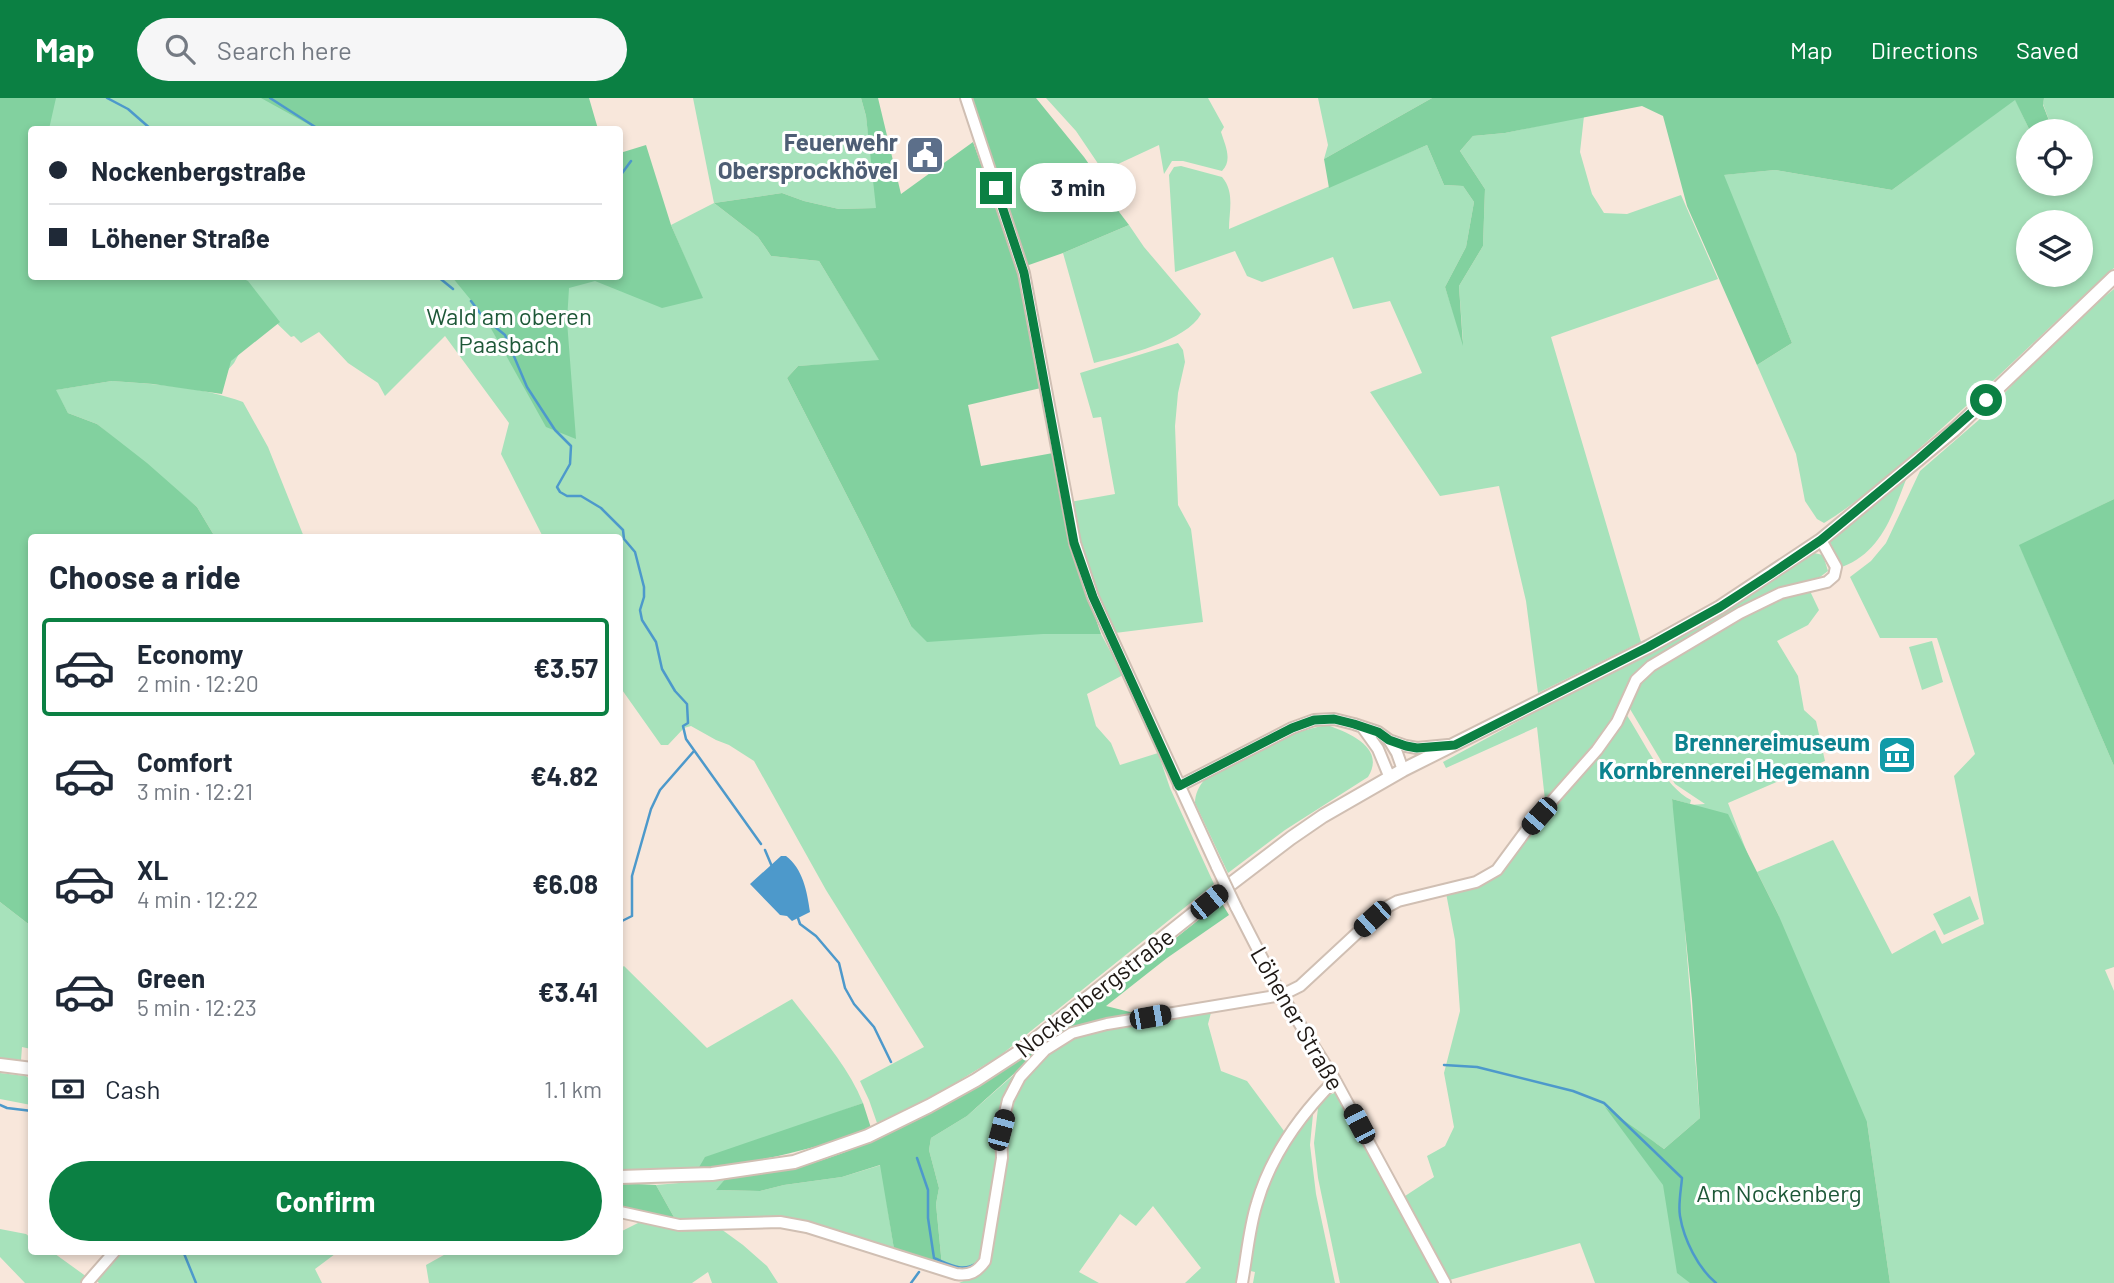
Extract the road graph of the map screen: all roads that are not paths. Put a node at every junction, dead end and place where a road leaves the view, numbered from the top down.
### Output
1 (966, 98) edge
2 (2114, 277) edge
3 (1821, 540) junction
4 (1363, 728) junction
5 (1389, 740) junction
6 (1455, 745) junction
7 (1403, 770) junction
8 (1390, 778) junction
9 (1179, 786) junction
10 (1282, 995) junction
11 (0, 1065) edge
12 (28, 1068) edge
13 (1335, 1080) junction
14 (623, 1177) edge
15 (623, 1213) edge
16 (112, 1255) edge
17 (87, 1283) edge
18 (1242, 1283) edge
19 (1445, 1283) edge

1 - 9 street, Löhener Straße
2 - 3 main road, Nockenbergstraße
3 - 6 main road, Nockenbergstraße
3 - 10 street, Nockenbergstraße
4 - 5 street
4 - 8 street
4 - 9 street
5 - 6 street
5 - 7 street
6 - 7 main road, Nockenbergstraße
7 - 8 main road, Nockenbergstraße
8 - 14 main road, Nockenbergstraße
9 - 10 street, Löhener Straße, bridge
10 - 13 street, Löhener Straße
10 - 15 street, Nockenbergstraße
11 - 12 main road
13 - 18 street
13 - 19 street, Löhener Straße
16 - 17 street

